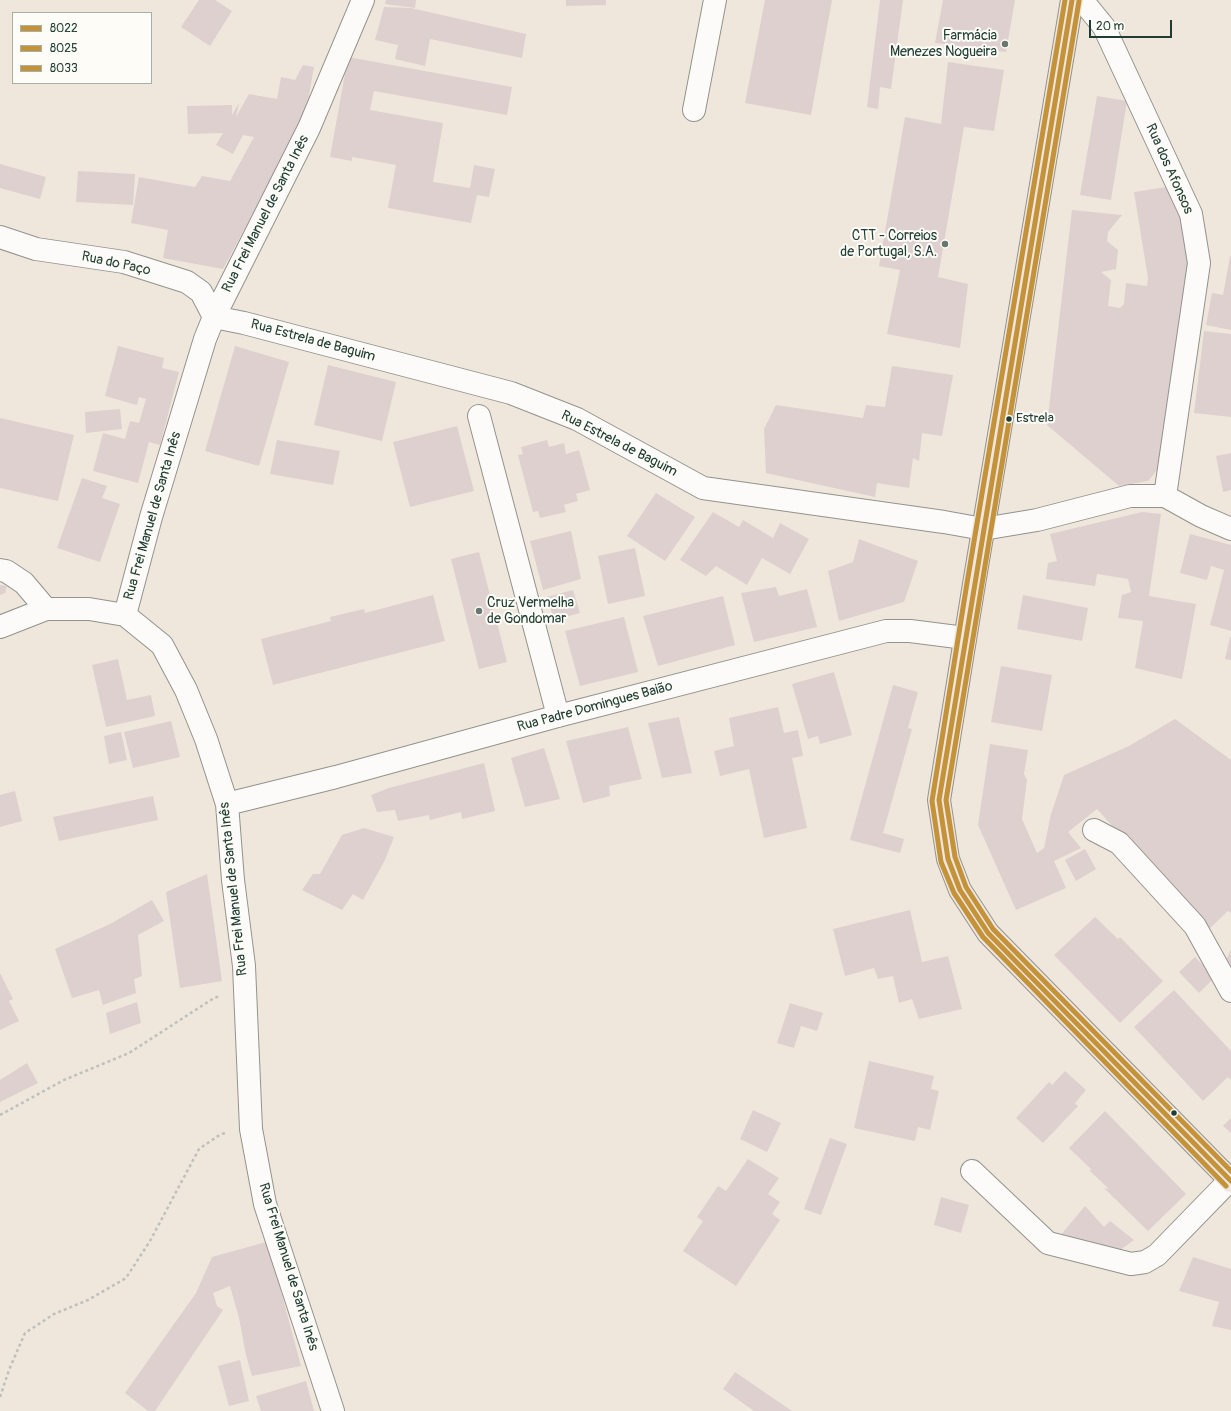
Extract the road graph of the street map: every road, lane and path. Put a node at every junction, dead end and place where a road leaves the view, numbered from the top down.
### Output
1 (363, 0) edge
2 (715, 0) edge
3 (1072, 0) edge
4 (1082, 0) edge
5 (694, 110) dead end
6 (0, 237) edge
7 (214, 317) junction
8 (479, 416) dead end
9 (1166, 496) junction
10 (983, 529) junction
11 (1231, 529) edge
12 (0, 570) edge
13 (46, 609) junction
14 (125, 615) junction
15 (0, 627) edge
16 (965, 638) junction
17 (558, 716) junction
18 (226, 804) junction
19 (1094, 830) dead end
20 (245, 986) junction
21 (1231, 991) edge
22 (0, 1116) edge
23 (251, 1129) junction
24 (972, 1171) dead end
25 (1231, 1181) edge
26 (0, 1398) edge
27 (333, 1411) edge

1 - 7 street, Rua Frei Manuel de Santa Inês
2 - 5 street
3 - 10 main road
4 - 9 street, Rua dos Afonsos
6 - 7 street, Rua do Paço
7 - 10 street, Rua Estrela de Baguim
7 - 14 street, Rua Frei Manuel de Santa Inês
8 - 17 street
9 - 10 street, Rua Estrela de Baguim
9 - 11 street
10 - 16 main road
12 - 13 street
13 - 14 street
13 - 15 street
14 - 18 street, Rua Frei Manuel de Santa Inês
16 - 17 street, Rua Padre Domingues Baião
16 - 25 main road
17 - 18 street, Rua Padre Domingues Baião
18 - 20 street, Rua Frei Manuel de Santa Inês
19 - 21 street
20 - 22 path
20 - 23 street, Rua Frei Manuel de Santa Inês
23 - 26 path
23 - 27 street, Rua Frei Manuel de Santa Inês
24 - 25 street

